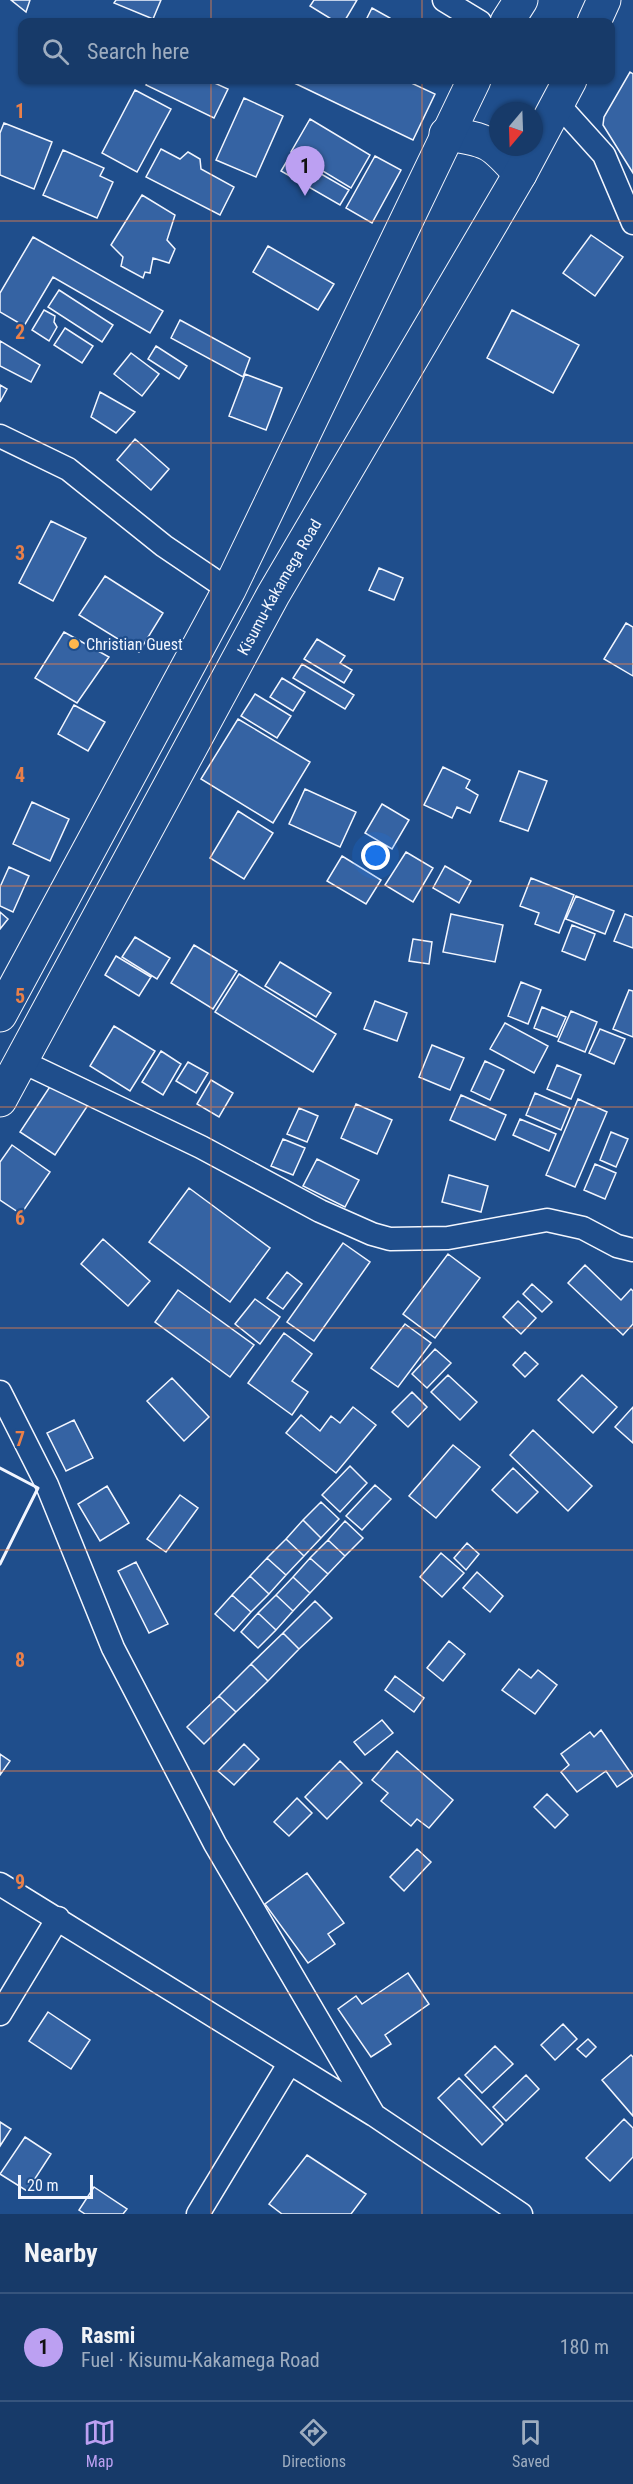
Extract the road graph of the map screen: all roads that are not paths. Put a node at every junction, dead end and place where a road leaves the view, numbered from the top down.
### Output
1 (444, 0) edge
2 (521, 0) edge
3 (604, 0) edge
4 (473, 18) edge
5 (510, 18) edge
6 (596, 18) edge
7 (472, 84) edge
8 (564, 92) edge
9 (446, 134) junction
10 (520, 174) junction
11 (633, 223) edge
12 (0, 436) edge
13 (229, 590) junction
14 (0, 1015) edge
15 (21, 1061) junction
16 (0, 1100) edge
17 (633, 1250) edge
18 (0, 1392) edge
19 (0, 1884) edge
20 (58, 1918) junction
21 (0, 2014) edge
22 (289, 2064) junction
23 (374, 2115) junction
24 (198, 2214) edge
25 (521, 2214) edge

1 - 4 street
2 - 5 highway
3 - 6 highway
7 - 9 highway
8 - 10 highway, Kisumu-Kakamega Road
8 - 11 street
9 - 10 highway
9 - 13 highway
10 - 15 highway, Kisumu-Kakamega Road
12 - 13 street
13 - 14 highway
15 - 16 highway, Kisumu-Kakamega Road
15 - 17 street
18 - 23 street
19 - 20 street
20 - 21 street
20 - 22 street
22 - 23 street
22 - 24 street
23 - 25 street

